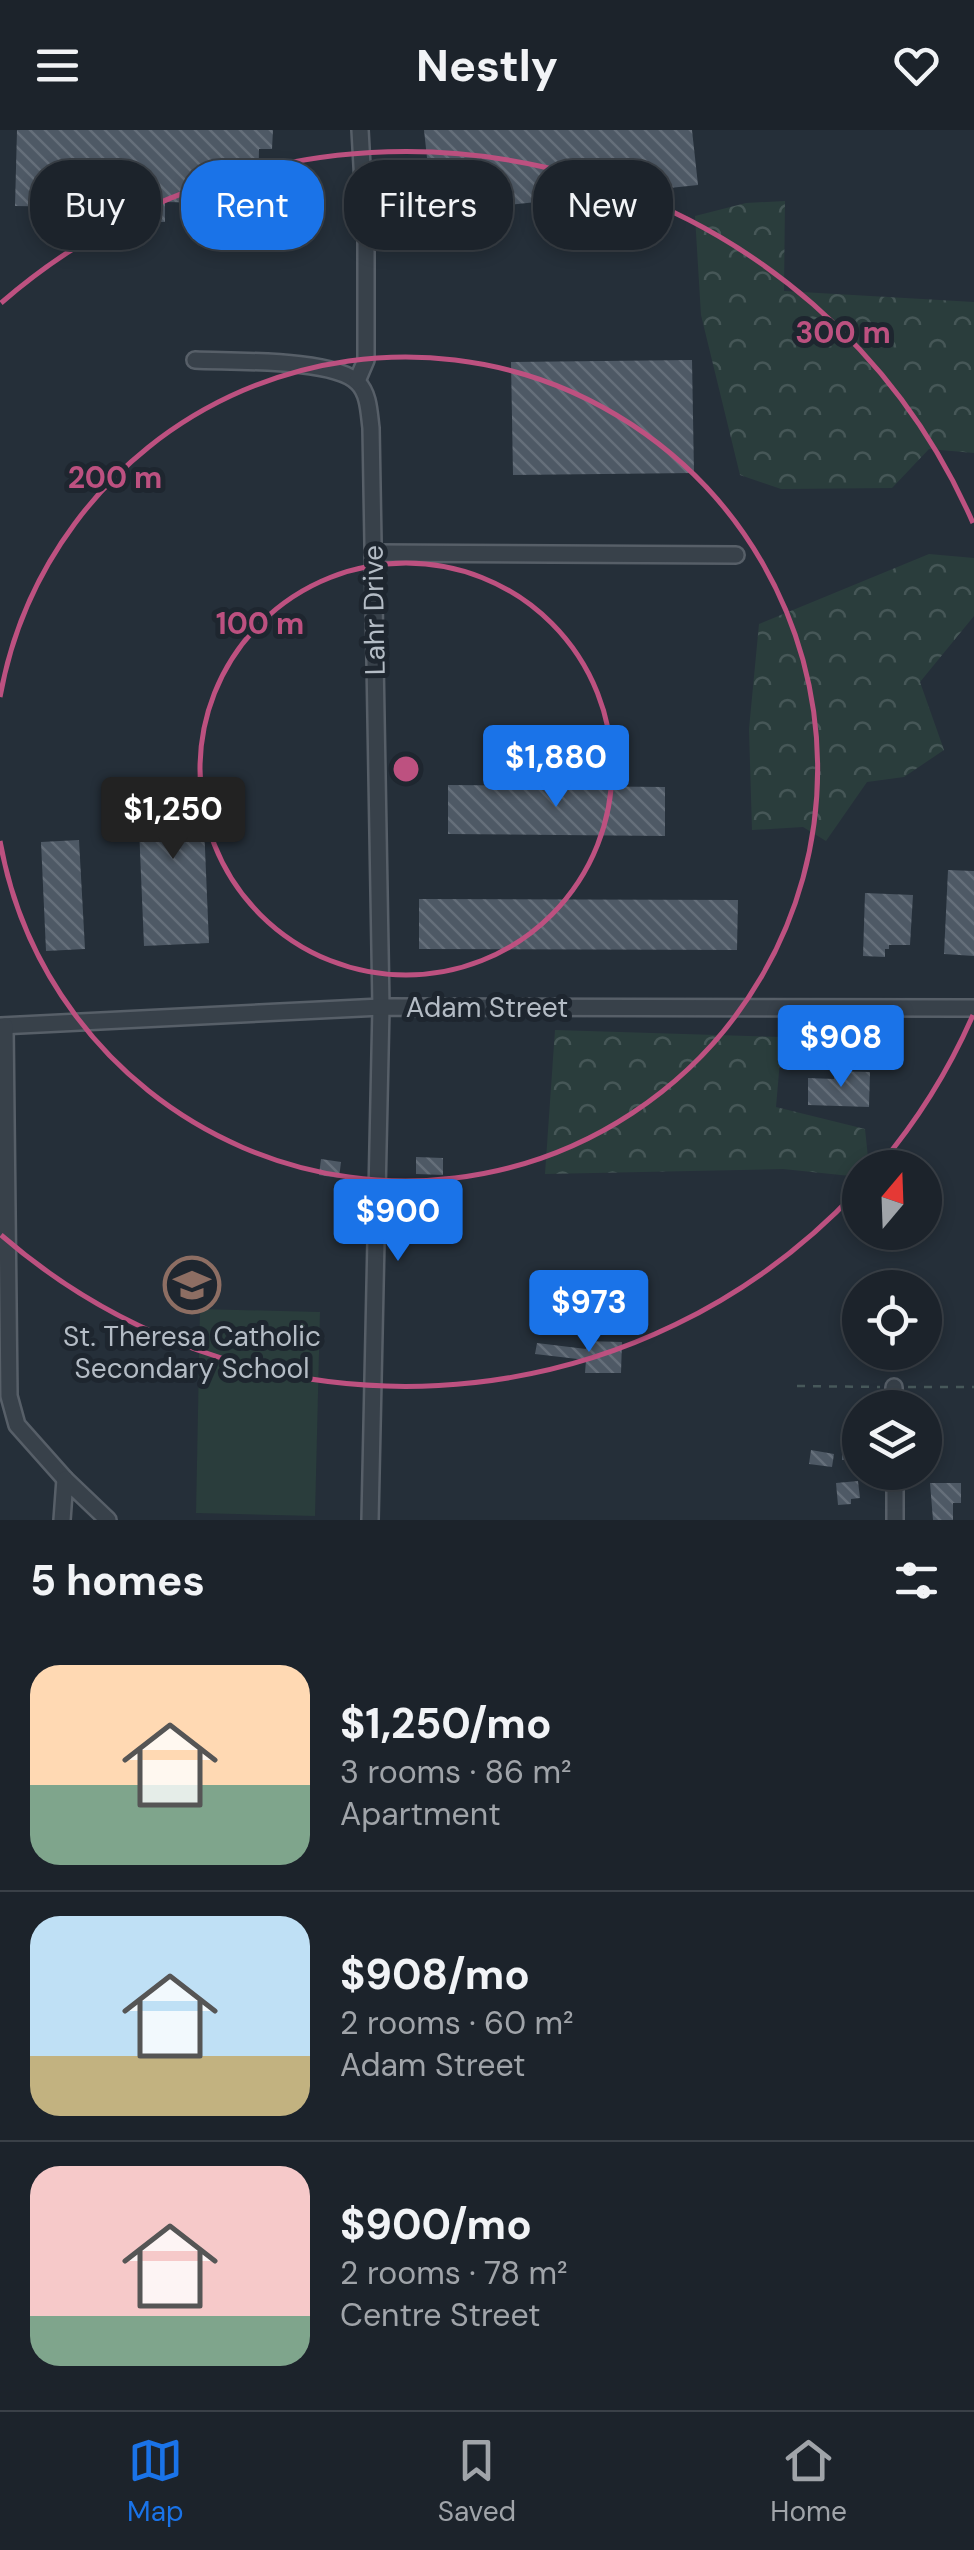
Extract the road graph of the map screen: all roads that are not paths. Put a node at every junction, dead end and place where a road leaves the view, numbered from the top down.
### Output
1 (360, 130) edge
2 (195, 360) dead end
3 (357, 381) junction
4 (374, 552) junction
5 (736, 555) dead end
6 (382, 1006) junction
7 (974, 1008) edge
8 (3, 1026) edge
9 (5, 1347) edge
10 (65, 1479) junction
11 (894, 1490) edge
12 (62, 1520) edge
13 (108, 1520) edge
14 (370, 1520) edge
15 (895, 1520) edge

1 - 3 street
2 - 3 street
3 - 4 street, Lahr Drive
4 - 5 street
4 - 6 street, Lahr Drive
6 - 7 street, Adam Street
6 - 8 street, Adam Street
6 - 14 street, Lahr Drive
8 - 9 street
9 - 10 street
10 - 12 street
10 - 13 street
11 - 15 street

